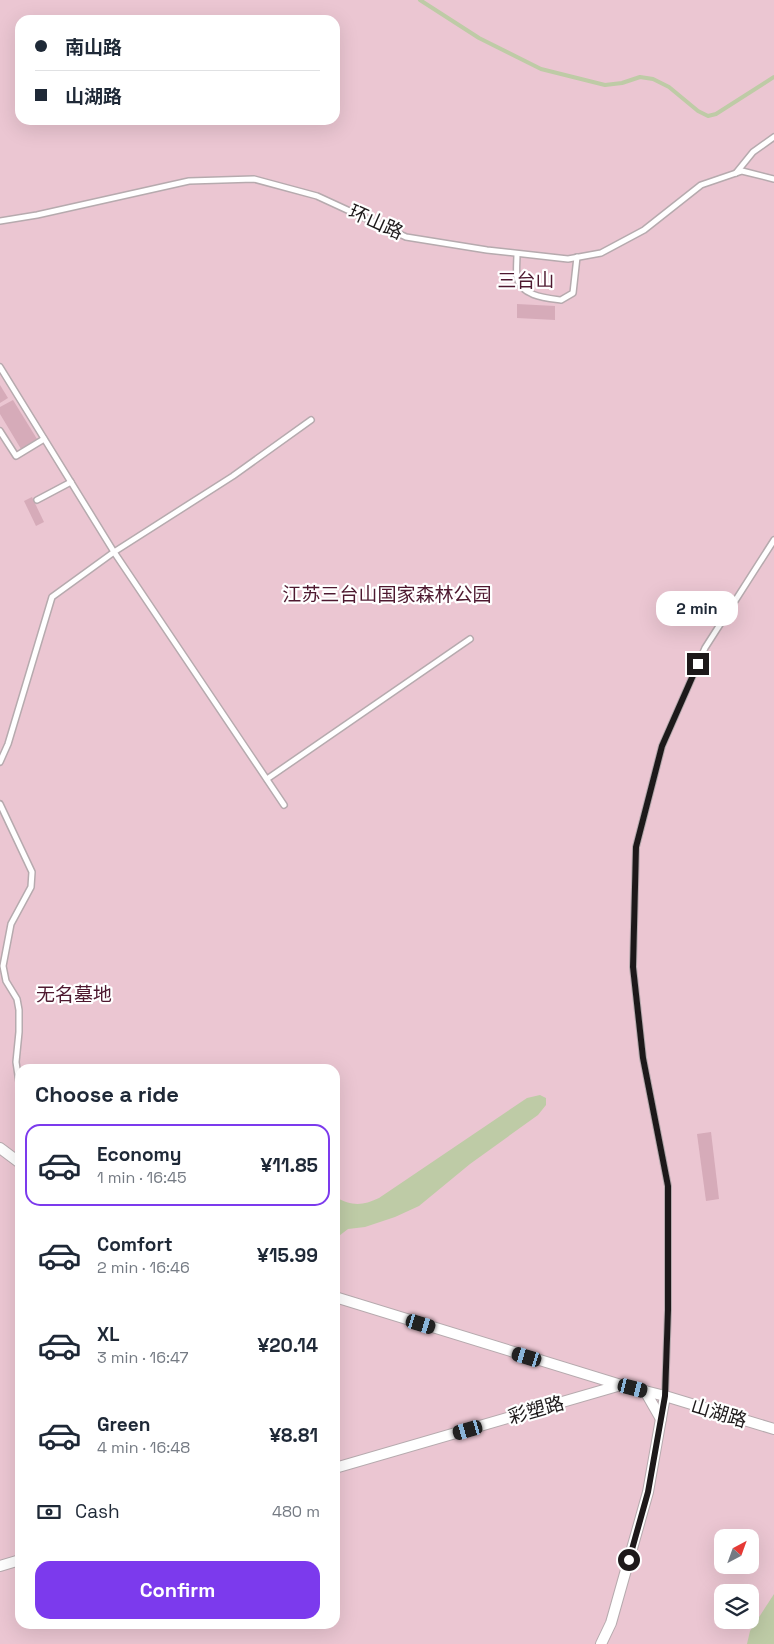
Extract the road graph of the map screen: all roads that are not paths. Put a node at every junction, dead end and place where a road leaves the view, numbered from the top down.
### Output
1 (774, 137) edge
2 (735, 173) junction
3 (774, 179) edge
4 (0, 221) edge
5 (517, 254) junction
6 (577, 258) junction
7 (0, 367) edge
8 (311, 420) dead end
9 (0, 431) edge
10 (44, 439) junction
11 (71, 482) junction
12 (37, 500) dead end
13 (774, 540) edge
14 (114, 552) junction
15 (470, 639) dead end
16 (0, 762) edge
17 (267, 779) junction
18 (0, 804) edge
19 (284, 805) dead end
20 (16, 1064) edge
21 (0, 1148) edge
22 (15, 1159) edge
23 (340, 1299) edge
24 (621, 1385) junction
25 (645, 1391) junction
26 (665, 1396) junction
27 (661, 1419) junction
28 (774, 1429) edge
29 (340, 1467) edge
30 (15, 1562) edge
31 (0, 1566) edge
32 (601, 1644) edge

1 - 2 lane, 环山路
2 - 3 lane, 环山路
2 - 6 lane, 环山路
4 - 5 lane, 环山路
5 - 6 lane, 环山路
5 - 6 lane
7 - 10 lane
8 - 14 lane
9 - 10 lane
10 - 11 lane
11 - 12 lane
11 - 14 lane
13 - 26 lane
14 - 16 lane
14 - 17 lane
15 - 17 lane
17 - 19 lane
18 - 20 lane
21 - 22 street
23 - 24 street, 山湖路
24 - 25 street, 山湖路
24 - 29 street, 彩塑路
25 - 26 street, 山湖路
25 - 27 street
26 - 27 street
26 - 28 street, 山湖路
27 - 32 street
30 - 31 street

